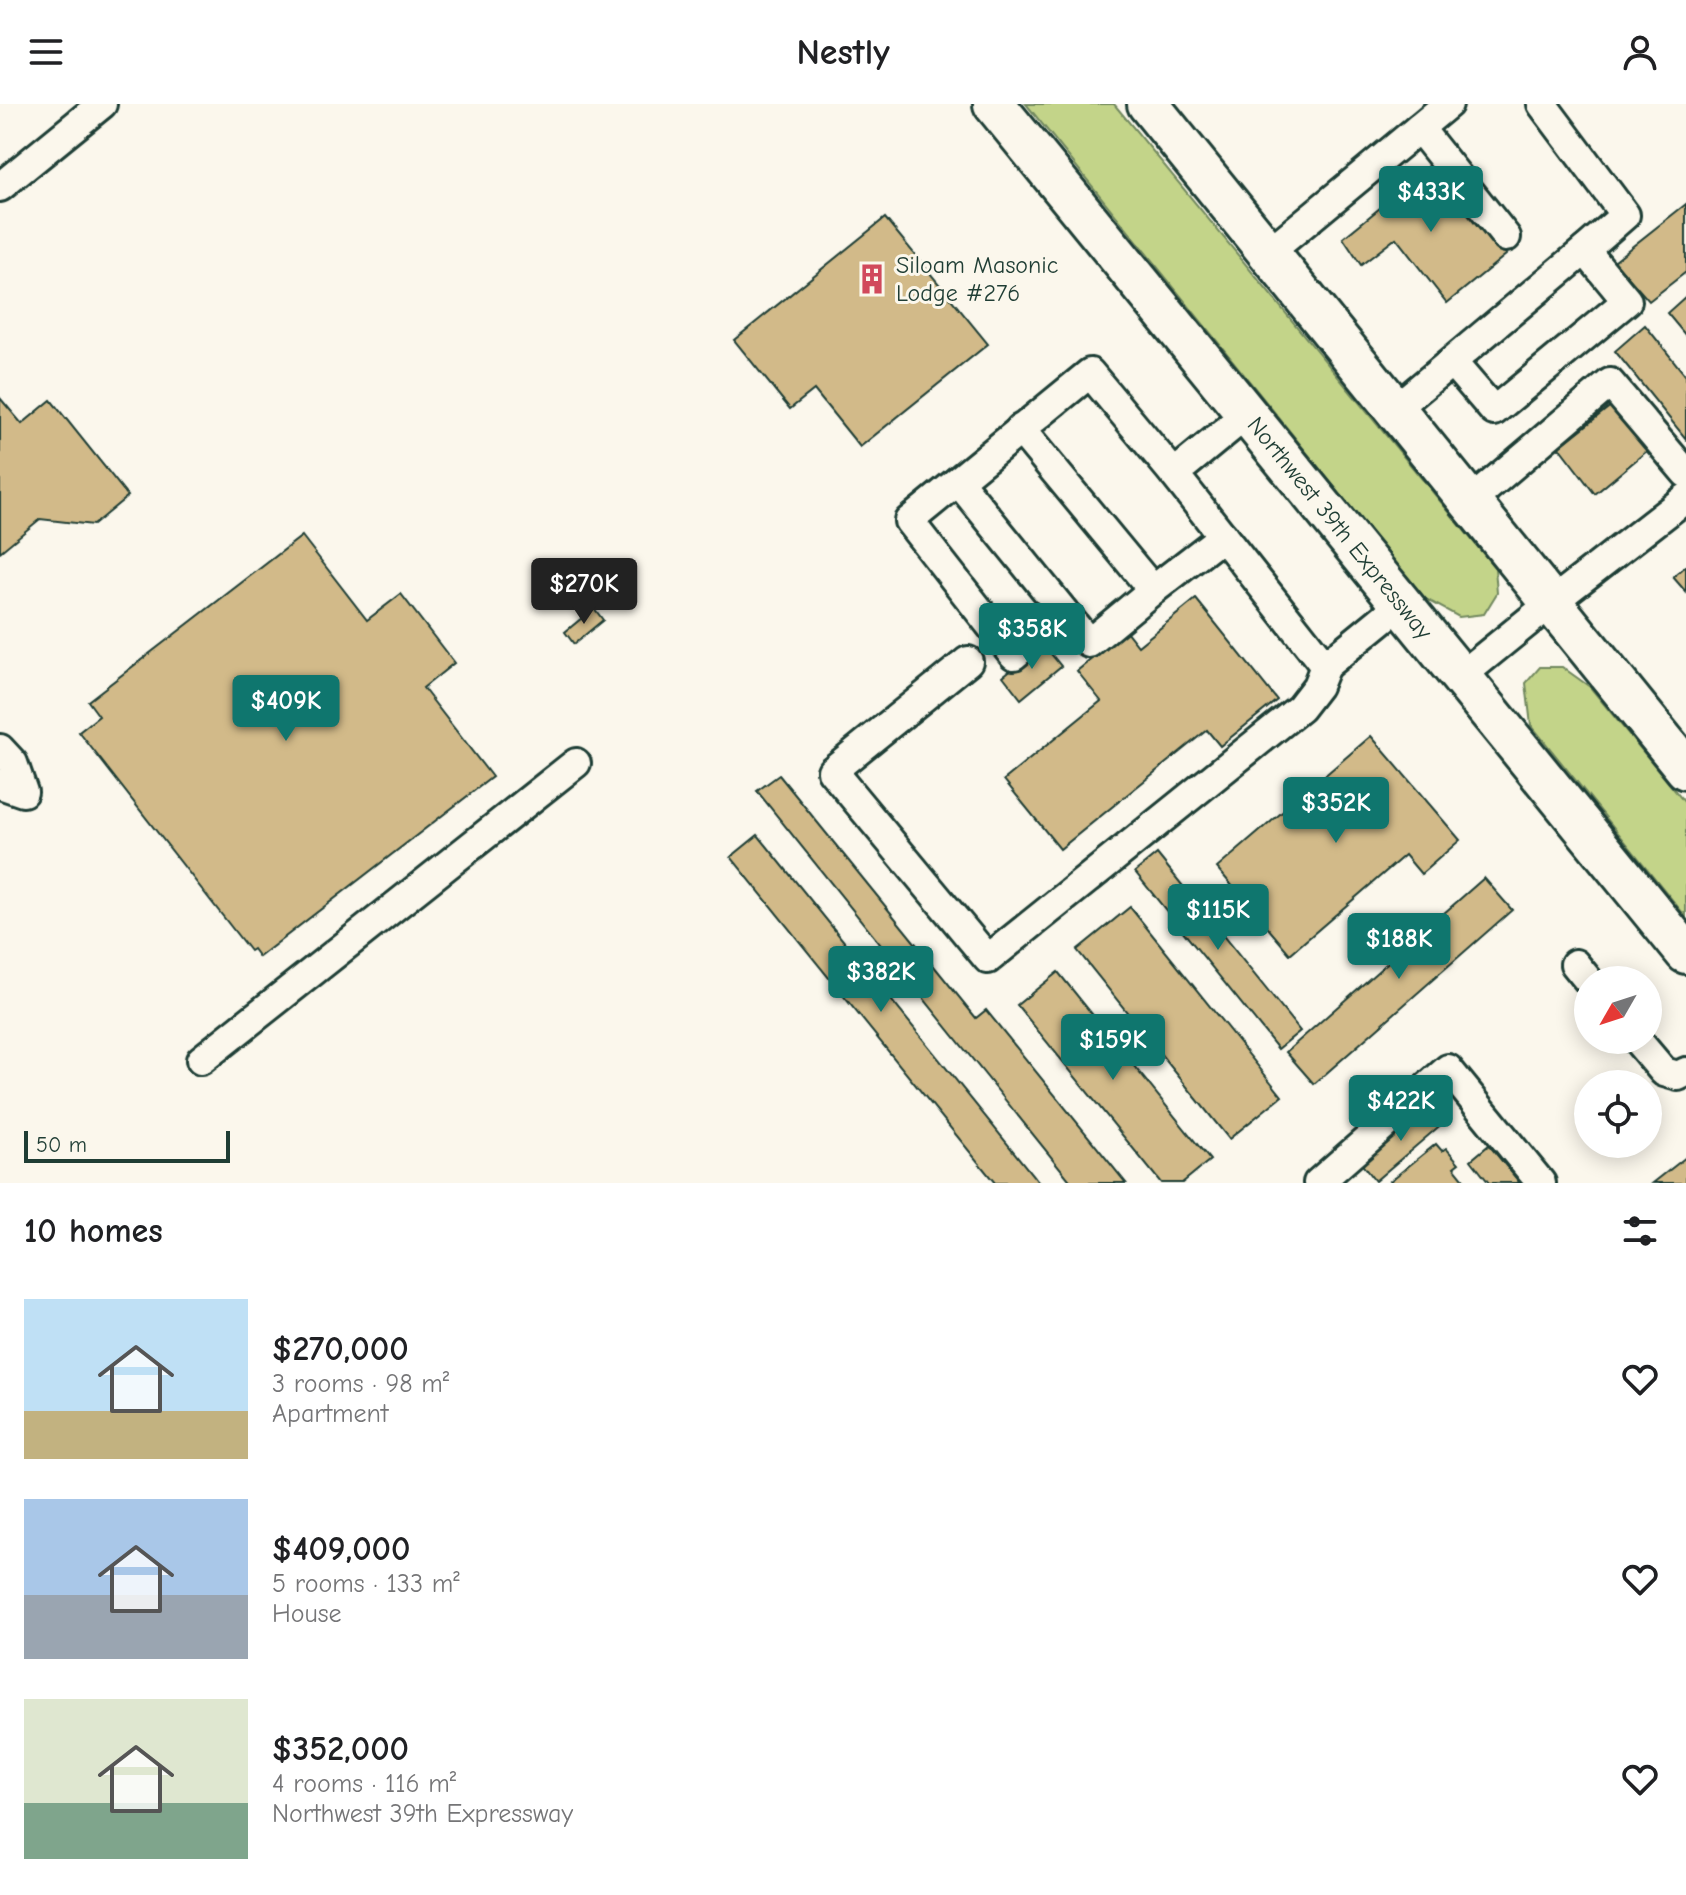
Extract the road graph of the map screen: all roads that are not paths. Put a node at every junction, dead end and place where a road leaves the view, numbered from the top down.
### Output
1 (102, 104) edge
2 (994, 104) edge
3 (1148, 104) edge
4 (1448, 104) edge
5 (1542, 104) edge
6 (1419, 128) junction
7 (0, 187) edge
8 (1506, 237) dead end
9 (1585, 250) junction
10 (1268, 253) junction
11 (1452, 362) junction
12 (1395, 409) junction
13 (1247, 414) junction
14 (1020, 429) junction
15 (1686, 473) edge
16 (1174, 474) junction
17 (958, 481) junction
18 (1686, 498) edge
19 (1470, 502) junction
20 (1223, 536) junction
21 (1153, 590) junction
22 (1551, 603) junction
23 (1401, 604) junction
24 (1064, 613) junction
25 (968, 661) dead end
26 (1325, 666) junction
27 (1461, 676) junction
28 (0, 749) edge
29 (576, 763) dead end
30 (1686, 769) edge
31 (0, 784) edge
32 (1686, 953) edge
33 (1649, 1054) edge
34 (201, 1060) dead end
35 (1686, 1072) edge
36 (1318, 1183) edge
37 (1541, 1183) edge

1 - 7 street
2 - 13 highway, Northwest 39th Expressway
3 - 10 highway
4 - 6 street
5 - 9 street
6 - 8 street
6 - 10 street
9 - 11 street
9 - 11 street
10 - 12 highway
11 - 12 street
12 - 19 highway
13 - 16 street
13 - 23 highway, Northwest 39th Expressway
14 - 16 street
14 - 17 street
14 - 21 street
15 - 19 street
16 - 20 street
17 - 24 street
17 - 24 street
18 - 22 street
19 - 22 highway
20 - 21 street
20 - 26 street
21 - 24 street
22 - 27 street
22 - 30 highway
23 - 26 street
23 - 27 highway, Northwest 39th Expressway
25 - 26 street
27 - 32 highway, Northwest 39th Expressway
28 - 31 street
29 - 34 street
33 - 35 street
36 - 37 street

